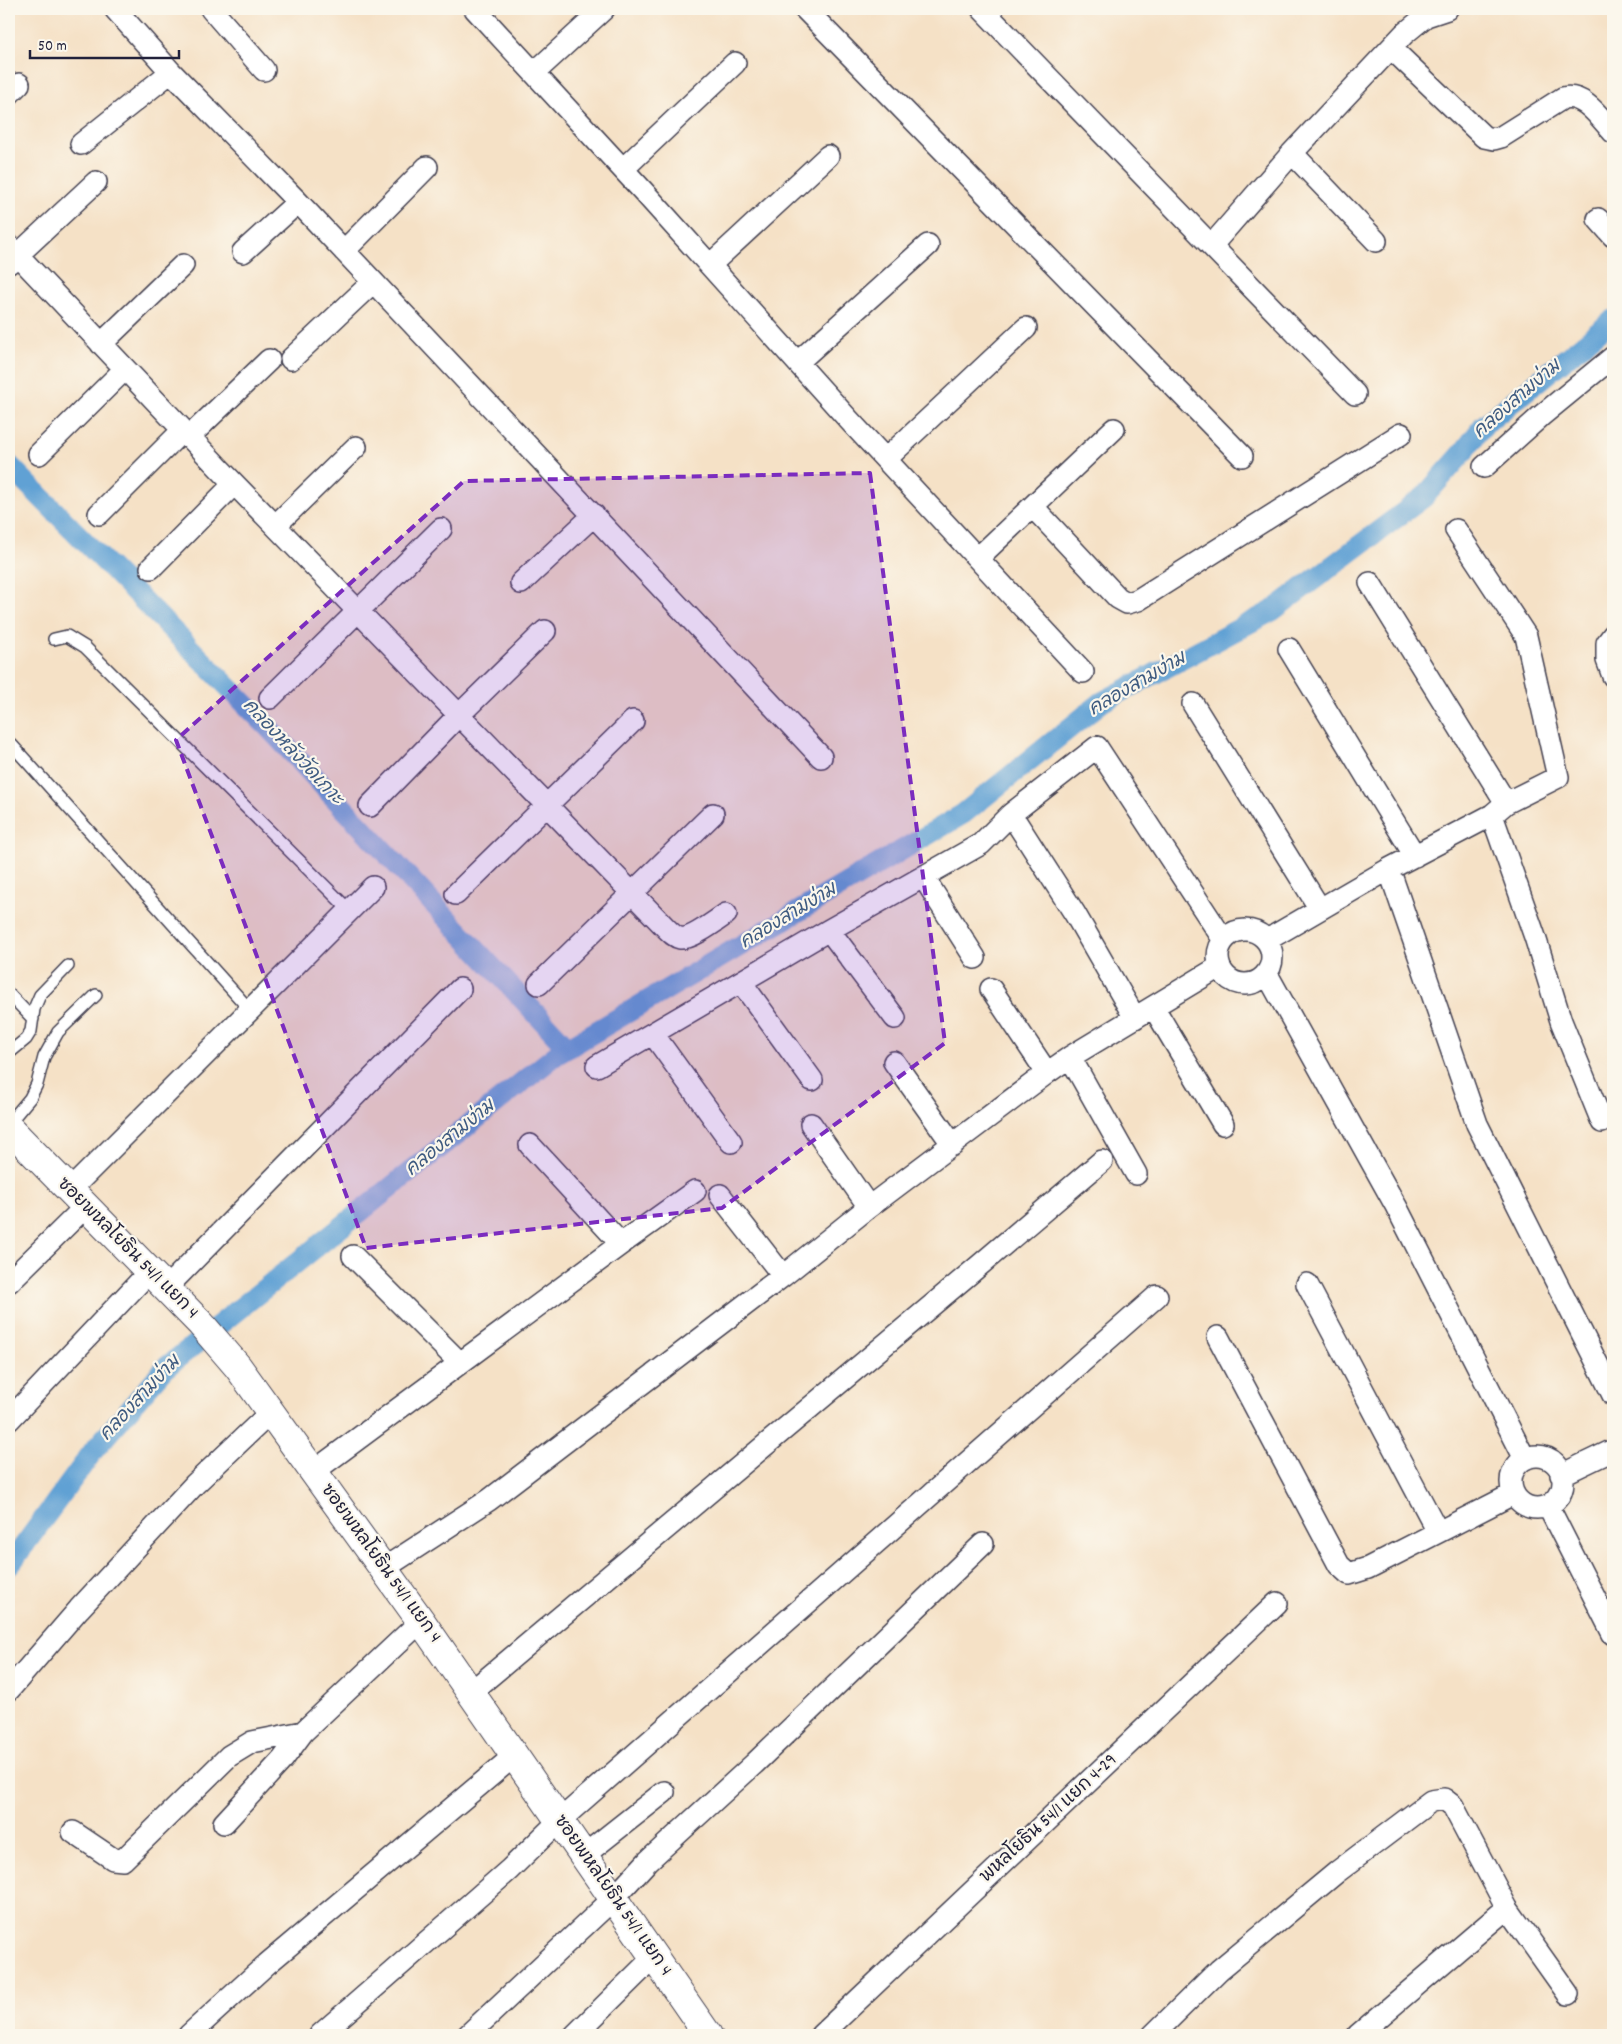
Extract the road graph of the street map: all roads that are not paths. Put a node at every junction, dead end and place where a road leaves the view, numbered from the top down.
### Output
1 (115, 9) edge
2 (211, 9) edge
3 (475, 9) edge
4 (604, 9) edge
5 (805, 9) edge
6 (982, 9) edge
7 (1447, 9) edge
8 (1423, 12) edge
9 (1391, 48) junction
10 (735, 63) dead end
11 (264, 70) dead end
12 (171, 72) junction
13 (534, 73) junction
14 (1613, 132) edge
15 (81, 144) dead end
16 (1292, 153) junction
17 (828, 156) dead end
18 (427, 167) dead end
19 (623, 169) junction
20 (96, 182) dead end
21 (298, 202) junction
22 (1598, 218) dead end
23 (1613, 236) edge
24 (1376, 241) dead end
25 (928, 245) dead end
26 (1212, 245) junction
27 (344, 251) junction
28 (243, 252) dead end
29 (12, 255) edge
30 (184, 265) dead end
31 (710, 265) junction
32 (374, 282) junction
33 (1026, 328) dead end
34 (101, 344) junction
35 (1613, 357) edge
36 (291, 359) dead end
37 (269, 360) dead end
38 (798, 362) junction
39 (124, 370) junction
40 (1355, 394) dead end
41 (1114, 430) dead end
42 (186, 434) junction
43 (1401, 434) dead end
44 (356, 447) dead end
45 (39, 454) dead end
46 (1242, 456) dead end
47 (886, 459) junction
48 (1484, 467) dead end
49 (234, 484) junction
50 (1033, 507) junction
51 (99, 514) dead end
52 (594, 515) junction
53 (276, 525) junction
54 (441, 529) dead end
55 (1456, 530) dead end
56 (978, 558) junction
57 (151, 568) dead end
58 (521, 583) dead end
59 (1370, 583) dead end
60 (358, 611) junction
61 (545, 632) dead end
62 (1613, 635) edge
63 (54, 639) dead end
64 (1290, 649) dead end
65 (1083, 672) dead end
66 (1613, 676) edge
67 (270, 698) dead end
68 (1193, 704) dead end
69 (459, 715) junction
70 (633, 721) dead end
71 (12, 744) dead end
72 (821, 757) dead end
73 (547, 804) junction
74 (370, 806) dead end
75 (1499, 809) junction
76 (713, 814) dead end
77 (1011, 814) junction
78 (1415, 856) junction
79 (1389, 869) junction
80 (924, 878) junction
81 (373, 887) dead end
82 (633, 893) junction
83 (456, 894) dead end
84 (1320, 909) junction
85 (350, 911) junction
86 (726, 914) dead end
87 (829, 930) junction
88 (1223, 939) junction
89 (1267, 940) junction
90 (976, 958) dead end
91 (68, 966) dead end
92 (1219, 967) junction
93 (1267, 974) junction
94 (740, 982) junction
95 (539, 984) dead end
96 (460, 989) dead end
97 (990, 989) dead end
98 (9, 994) edge
99 (96, 995) dead end
100 (1154, 1008) junction
101 (250, 1010) junction
102 (895, 1018) dead end
103 (1135, 1018) junction
104 (33, 1019) junction
105 (653, 1034) junction
106 (9, 1053) edge
107 (1070, 1057) junction
108 (894, 1062) dead end
109 (597, 1066) dead end
110 (1046, 1073) junction
111 (812, 1080) dead end
112 (1602, 1122) dead end
113 (9, 1123) edge
114 (811, 1124) dead end
115 (1223, 1124) dead end
116 (9, 1128) edge
117 (731, 1142) dead end
118 (530, 1145) dead end
119 (953, 1145) junction
120 (1102, 1160) dead end
121 (1136, 1174) dead end
122 (695, 1192) dead end
123 (720, 1194) dead end
124 (77, 1199) junction
125 (869, 1207) junction
126 (621, 1244) junction
127 (353, 1256) dead end
128 (783, 1276) junction
129 (158, 1279) junction
130 (9, 1282) edge
131 (1307, 1284) dead end
132 (1157, 1296) dead end
133 (1218, 1337) dead end
134 (460, 1363) junction
135 (1613, 1395) edge
136 (270, 1413) junction
137 (9, 1420) edge
138 (1613, 1450) edge
139 (1525, 1459) junction
140 (313, 1472) junction
141 (1562, 1475) junction
142 (1513, 1494) junction
143 (1548, 1506) junction
144 (1438, 1532) junction
145 (983, 1544) dead end
146 (382, 1569) junction
147 (1277, 1603) dead end
148 (421, 1622) junction
149 (1613, 1634) edge
150 (9, 1690) edge
151 (471, 1692) junction
152 (303, 1732) junction
153 (514, 1756) junction
154 (664, 1792) dead end
155 (559, 1822) junction
156 (224, 1823) dead end
157 (73, 1832) dead end
158 (583, 1856) junction
159 (612, 1899) junction
160 (1507, 1908) junction
161 (654, 1957) junction
162 (1568, 1994) dead end
163 (702, 2032) edge
164 (189, 2035) edge
165 (320, 2035) edge
166 (468, 2035) edge
167 (574, 2035) edge
168 (821, 2035) edge
169 (1153, 2035) edge
170 (1358, 2035) edge

1 - 12 street
2 - 11 street
3 - 13 street
4 - 13 street
5 - 46 street
6 - 26 street
7 - 8 street
8 - 9 street
9 - 14 street
9 - 16 street
10 - 19 street
12 - 15 street
12 - 21 street
13 - 19 street
16 - 24 street
16 - 26 street
17 - 31 street
18 - 27 street
19 - 31 street
20 - 29 street
21 - 27 street
21 - 28 street
22 - 23 street
25 - 38 street
26 - 40 street
27 - 32 street
29 - 34 street
30 - 34 street
31 - 38 street
32 - 36 street
32 - 52 street
33 - 47 street
34 - 39 street
35 - 48 street
37 - 42 street
38 - 47 street
39 - 42 street
39 - 45 street
41 - 50 street
42 - 49 street
42 - 51 street
43 - 50 street
44 - 53 street
47 - 56 street
49 - 53 street
49 - 57 street
50 - 56 street
52 - 58 street
52 - 72 street
53 - 60 street
54 - 60 street
55 - 75 street
56 - 65 street
59 - 75 street
60 - 67 street
60 - 69 street
61 - 69 street
62 - 66 street
63 - 85 lane
64 - 78 street
68 - 84 street
69 - 73 street
69 - 74 street
70 - 73 street
71 - 101 lane
73 - 82 street
73 - 83 street
75 - 78 street
75 - 112 street
76 - 82 street
77 - 80 street
77 - 88 street
77 - 103 street
78 - 79 street
79 - 84 street
79 - 135 street
80 - 87 street
80 - 90 street
81 - 85 street
82 - 86 street
82 - 95 street
84 - 89 street
85 - 101 street
87 - 94 street
87 - 102 street
88 - 89 street
88 - 92 street
89 - 93 street
91 - 104 lane
92 - 93 street
92 - 100 street
93 - 139 street
94 - 105 street
94 - 111 street
96 - 129 street
97 - 110 street
98 - 104 lane
99 - 113 lane
100 - 103 street
100 - 115 street
101 - 124 street
103 - 107 street
104 - 106 lane
105 - 109 street
105 - 117 street
107 - 110 street
107 - 121 street
108 - 119 street
110 - 119 street
114 - 125 street
116 - 124 street, ซอยพหลโยธิน 54/1 แยก 4
118 - 126 street
119 - 125 street
120 - 151 street
122 - 126 street
123 - 128 street
124 - 129 street, ซอยพหลโยธิน 54/1 แยก 4
124 - 130 street
125 - 128 street
126 - 134 street
127 - 134 street
128 - 146 street
129 - 136 street, ซอยพหลโยธิน 54/1 แยก 4
129 - 137 street
131 - 144 street
132 - 155 street
133 - 144 street
134 - 140 street
136 - 140 street, ซอยพหลโยธิน 54/1 แยก 4
136 - 150 street
138 - 141 street
139 - 141 street
139 - 142 street
140 - 146 street, ซอยพหลโยธิน 54/1 แยก 4
141 - 143 street
142 - 143 street
142 - 144 street
143 - 149 street
145 - 159 street
146 - 148 street, ซอยพหลโยธิน 54/1 แยก 4
147 - 168 street, พหลโยธิน 54/1 แยก 4-29
148 - 151 street, ซอยพหลโยธิน 54/1 แยก 4
148 - 152 street
151 - 153 street, ซอยพหลโยธิน 54/1 แยก 4
152 - 156 street
152 - 157 street
153 - 155 street, ซอยพหลโยธิน 54/1 แยก 4
153 - 164 street
154 - 158 street
155 - 158 street, ซอยพหลโยธิน 54/1 แยก 4
155 - 165 street
158 - 159 street, ซอยพหลโยธิน 54/1 แยก 4
159 - 161 street, ซอยพหลโยธิน 54/1 แยก 4
159 - 166 street
160 - 162 street
160 - 169 street
160 - 170 street
161 - 163 street, ซอยพหลโยธิน 54/1 แยก 4
161 - 167 street

